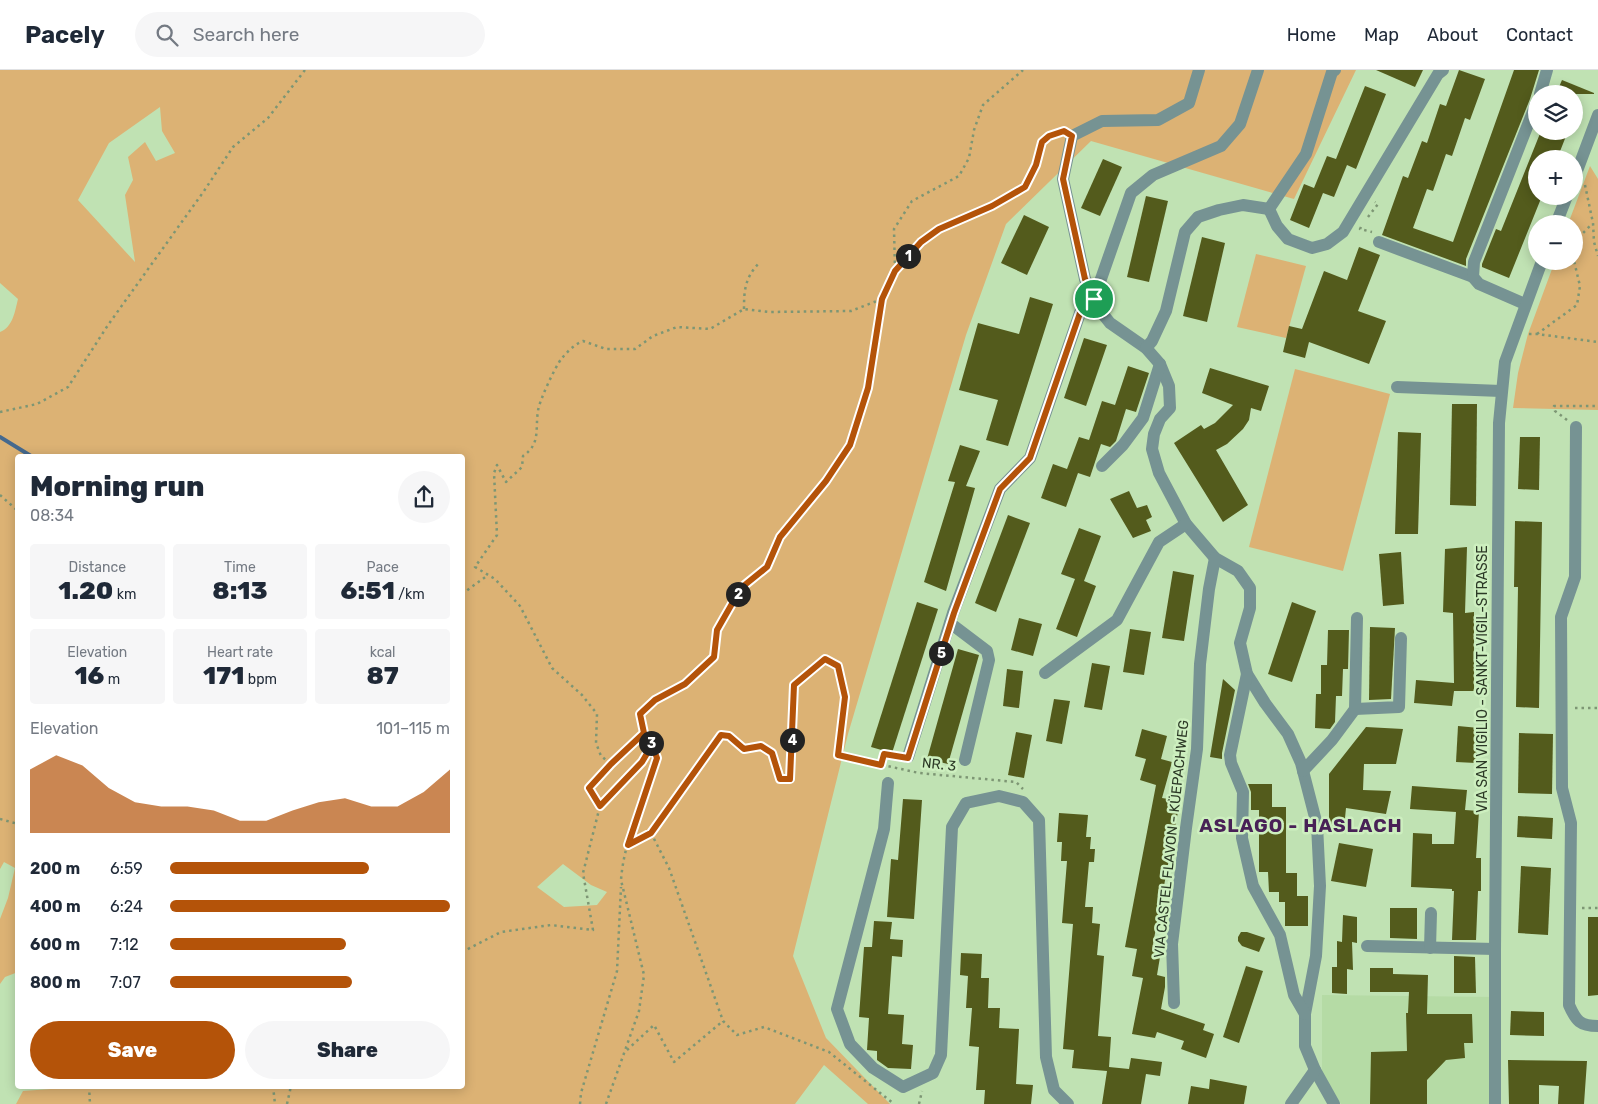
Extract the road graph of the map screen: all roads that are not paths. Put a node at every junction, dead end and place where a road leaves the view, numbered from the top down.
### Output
1 (1198, 70) edge
2 (1258, 70) edge
3 (1335, 70) edge
4 (1442, 70) edge
5 (1547, 70) edge
6 (1543, 85) edge
7 (1598, 115) edge
8 (1528, 124) edge
9 (1583, 154) edge
10 (1269, 210) junction
11 (1378, 242) road end
12 (1538, 270) edge
13 (1473, 277) junction
14 (1094, 299) junction
15 (1525, 304) junction
16 (1146, 348) junction
17 (1160, 364) junction
18 (1397, 387) dead end
19 (1501, 391) junction
20 (1576, 427) road end
21 (1102, 466) dead end
22 (1186, 524) junction
23 (1215, 558) junction
24 (1357, 618) dead end
25 (950, 623) junction
26 (1401, 638) dead end
27 (1045, 673) dead end
28 (1247, 674) junction
29 (1355, 709) junction
30 (908, 758) road end
31 (965, 760) dead end
32 (1303, 771) junction
33 (888, 783) dead end
34 (1431, 913) dead end
35 (1367, 946) dead end
36 (1430, 948) junction
37 (1495, 949) junction
38 (1174, 1003) dead end
39 (1305, 1014) junction
40 (1598, 1026) edge
41 (1315, 1070) junction
42 (1068, 1104) edge
43 (1291, 1104) edge
44 (1334, 1104) edge
45 (1496, 1104) edge

1 - 14 street
2 - 14 street
3 - 10 street
4 - 10 street
5 - 6 street
7 - 9 street
8 - 13 street
10 - 16 street
11 - 13 street
12 - 15 street, VIA SAN VIGILIO - SANKT-VIGIL-STRASSE
13 - 15 street
14 - 16 street
14 - 25 street
15 - 19 street, VIA SAN VIGILIO - SANKT-VIGIL-STRASSE
16 - 17 street
17 - 21 street
17 - 22 street
18 - 19 street
19 - 37 street, VIA SAN VIGILIO - SANKT-VIGIL-STRASSE
20 - 40 street
22 - 23 street
22 - 27 street
23 - 28 street
23 - 38 street, VIA CASTEL FLAVON - KÜEPACHWEG
24 - 29 street
25 - 30 street
25 - 31 street
26 - 29 street
28 - 32 street
28 - 39 street
29 - 32 street
32 - 39 street
33 - 42 street
34 - 36 street
35 - 36 street
36 - 37 street
37 - 45 street, VIA SAN VIGILIO - SANKT-VIGIL-STRASSE
39 - 41 street
41 - 43 street
41 - 44 street

